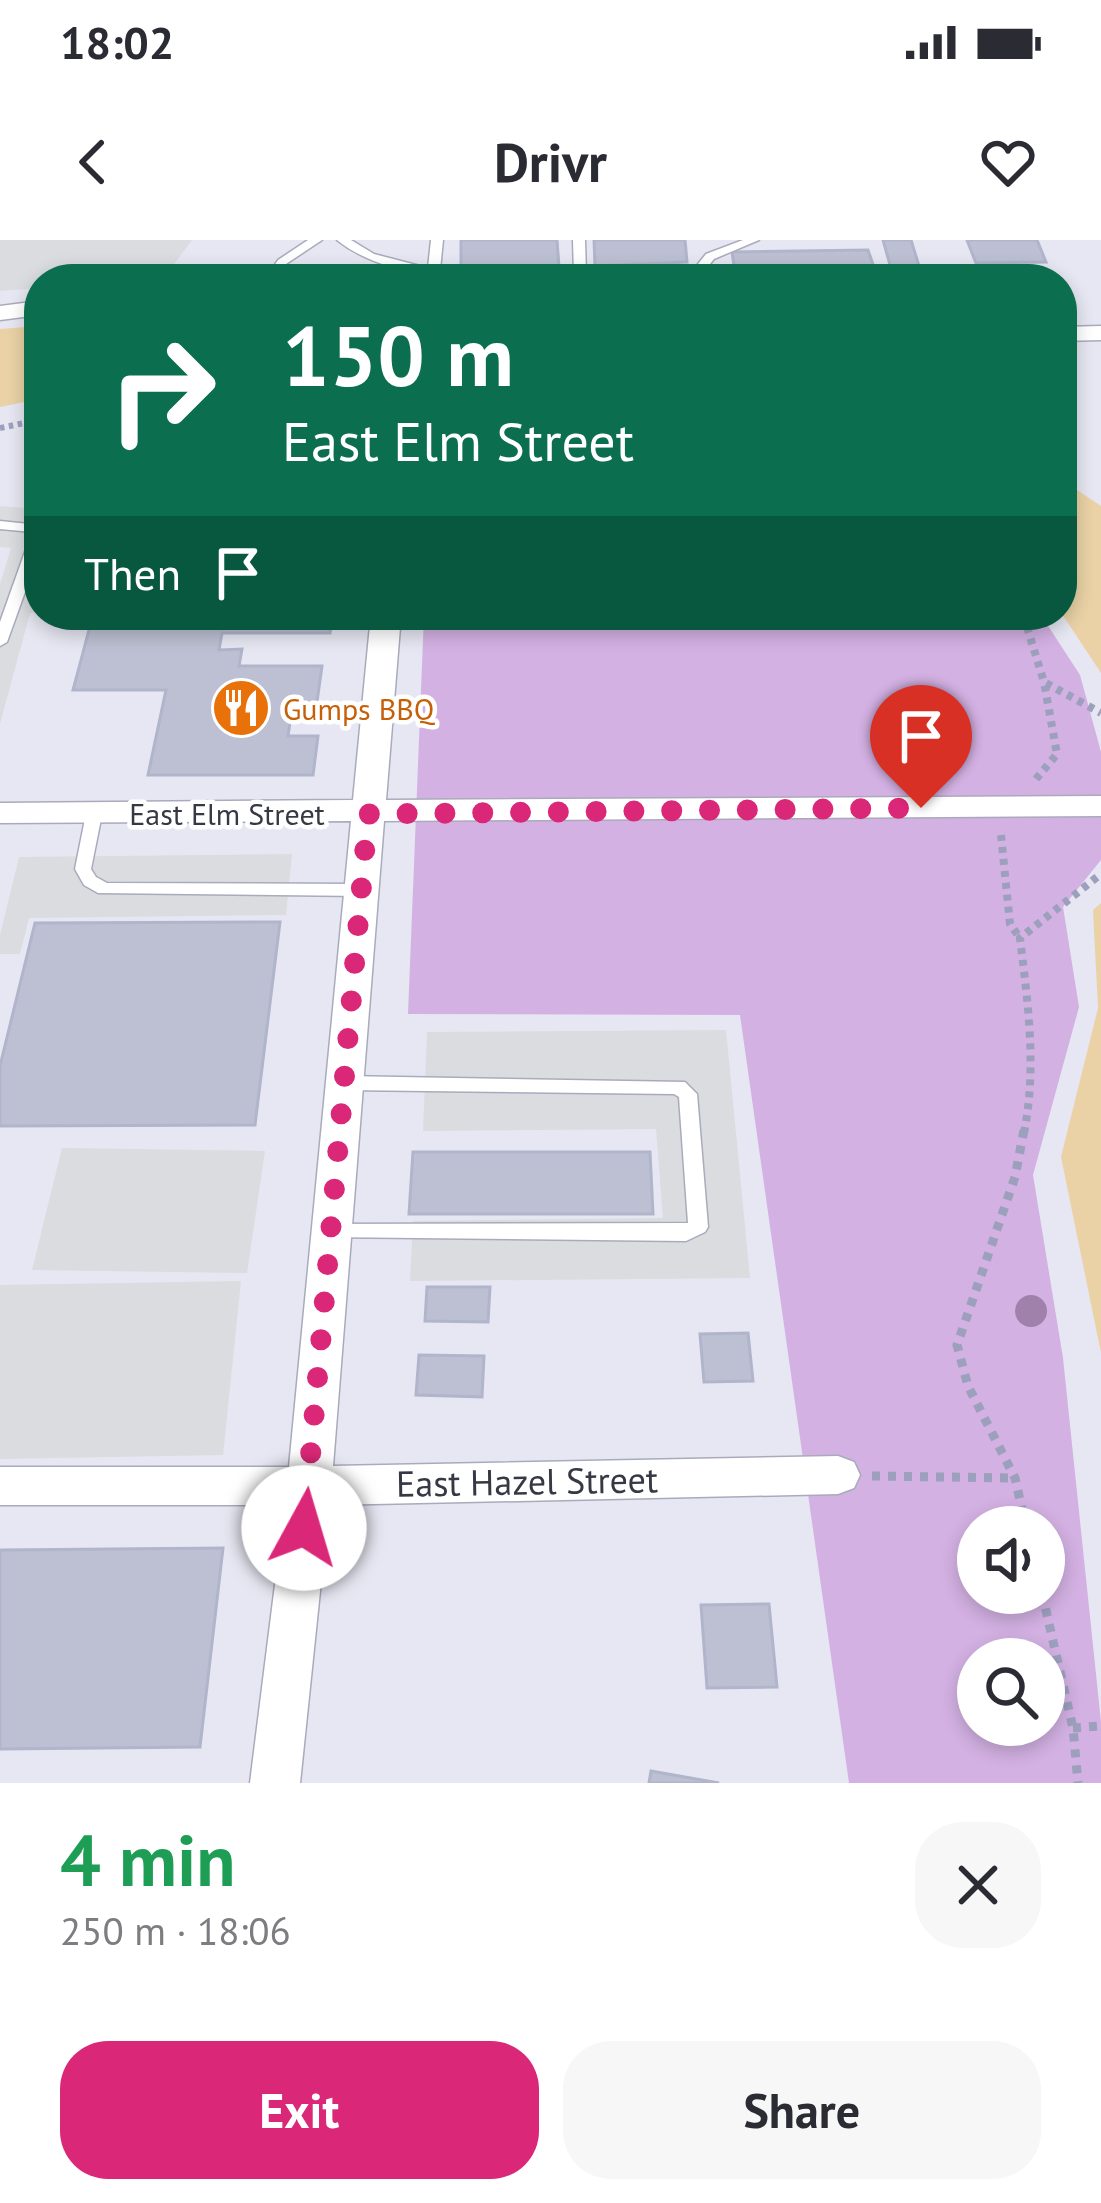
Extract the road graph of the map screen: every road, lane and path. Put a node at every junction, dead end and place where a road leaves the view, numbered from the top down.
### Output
1 (316, 240) edge
2 (343, 240) edge
3 (753, 240) edge
4 (696, 247) dead end
5 (699, 263) joint
6 (281, 264) edge
7 (396, 264) edge
8 (24, 574) edge
9 (385, 630) edge
10 (1029, 630) edge
11 (0, 642) edge
12 (1044, 682) junction
13 (1101, 713) edge
14 (1027, 788) dead end
15 (1101, 806) edge
16 (0, 814) edge
17 (94, 814) junction
18 (368, 814) junction
19 (1000, 824) dead end
20 (1101, 874) edge
21 (361, 890) junction
22 (1020, 938) junction
23 (344, 1083) junction
24 (331, 1232) junction
25 (838, 1475) joint
26 (1015, 1478) junction
27 (0, 1486) edge
28 (309, 1486) junction
29 (1021, 1506) edge
30 (1047, 1614) edge
31 (1101, 1726) edge
32 (1073, 1728) junction
33 (275, 1783) edge
34 (1078, 1783) edge

1 - 6 lane
2 - 7 lane
3 - 5 lane
4 - 5 lane
8 - 11 lane
9 - 18 street
10 - 12 path
12 - 13 path
12 - 14 path
15 - 18 street, East Elm Street
16 - 17 street, East Elm Street
17 - 18 street, East Elm Street
17 - 21 lane
18 - 21 street
19 - 22 path
20 - 22 path
21 - 23 street
22 - 26 path
23 - 24 street
23 - 24 lane
24 - 28 street
25 - 26 path
25 - 28 street, East Hazel Street
26 - 29 path
27 - 28 street, East Hazel Street
28 - 33 street
30 - 32 path
31 - 32 path
32 - 34 path

